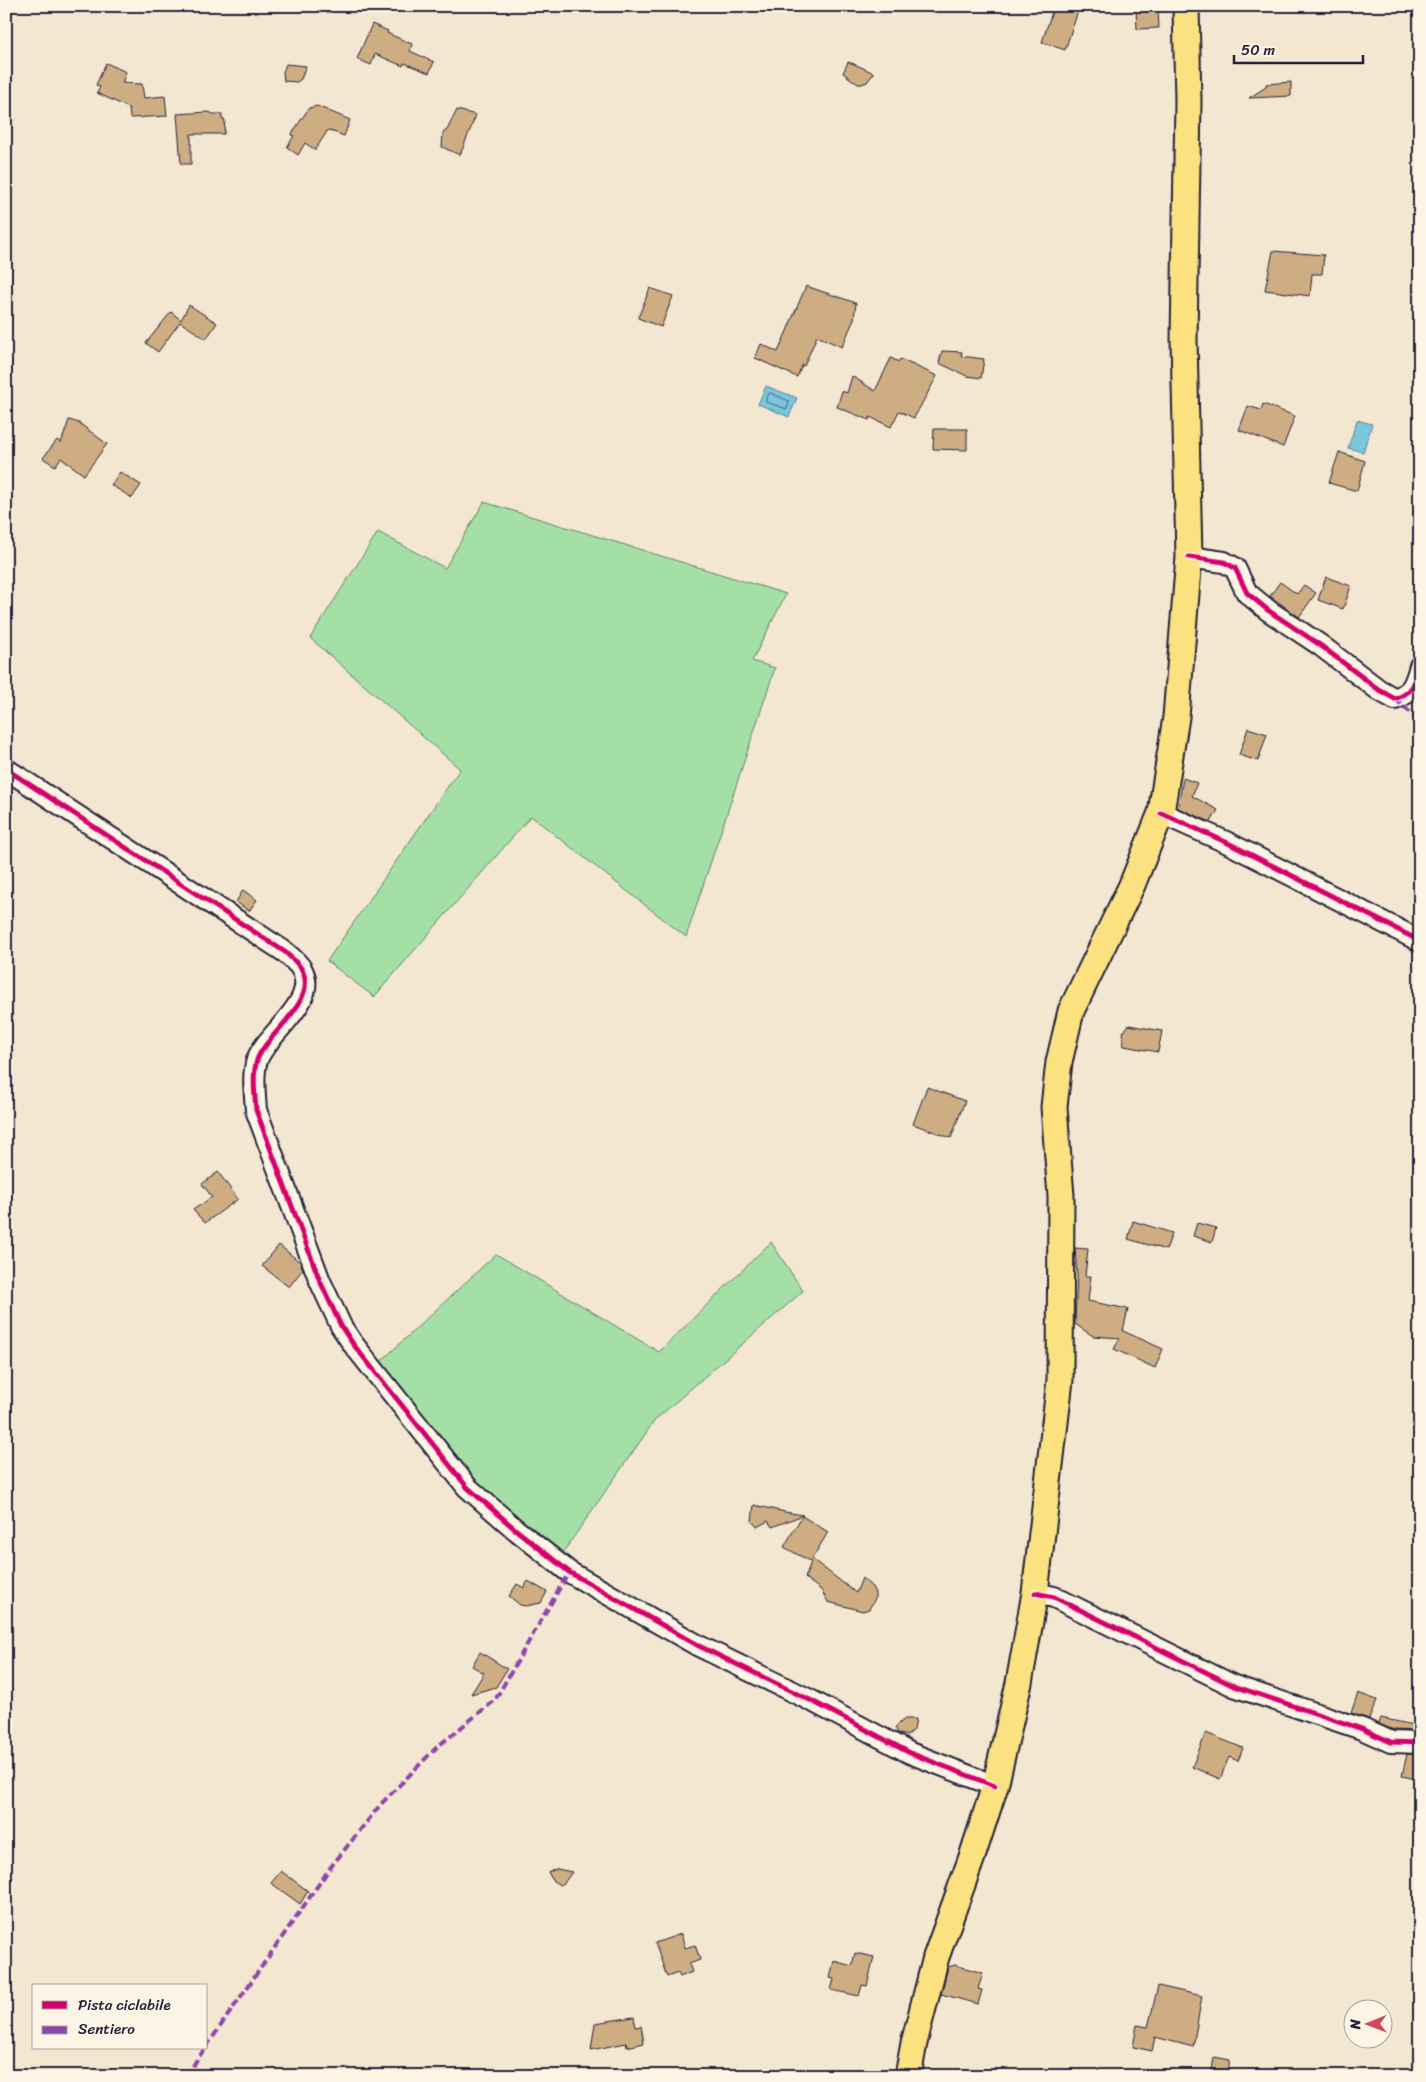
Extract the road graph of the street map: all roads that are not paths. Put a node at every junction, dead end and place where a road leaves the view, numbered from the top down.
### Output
1 (1186, 6) edge
2 (1189, 557) junction
3 (1420, 666) edge
4 (6, 769) edge
5 (1161, 813) junction
6 (1420, 941) edge
7 (1035, 1592) junction
8 (1420, 1743) edge
9 (994, 1786) junction
10 (908, 2076) edge

1 - 2 main road
2 - 3 street
2 - 5 main road
4 - 9 street
5 - 6 street
5 - 7 main road
7 - 8 street
7 - 9 main road
9 - 10 main road

